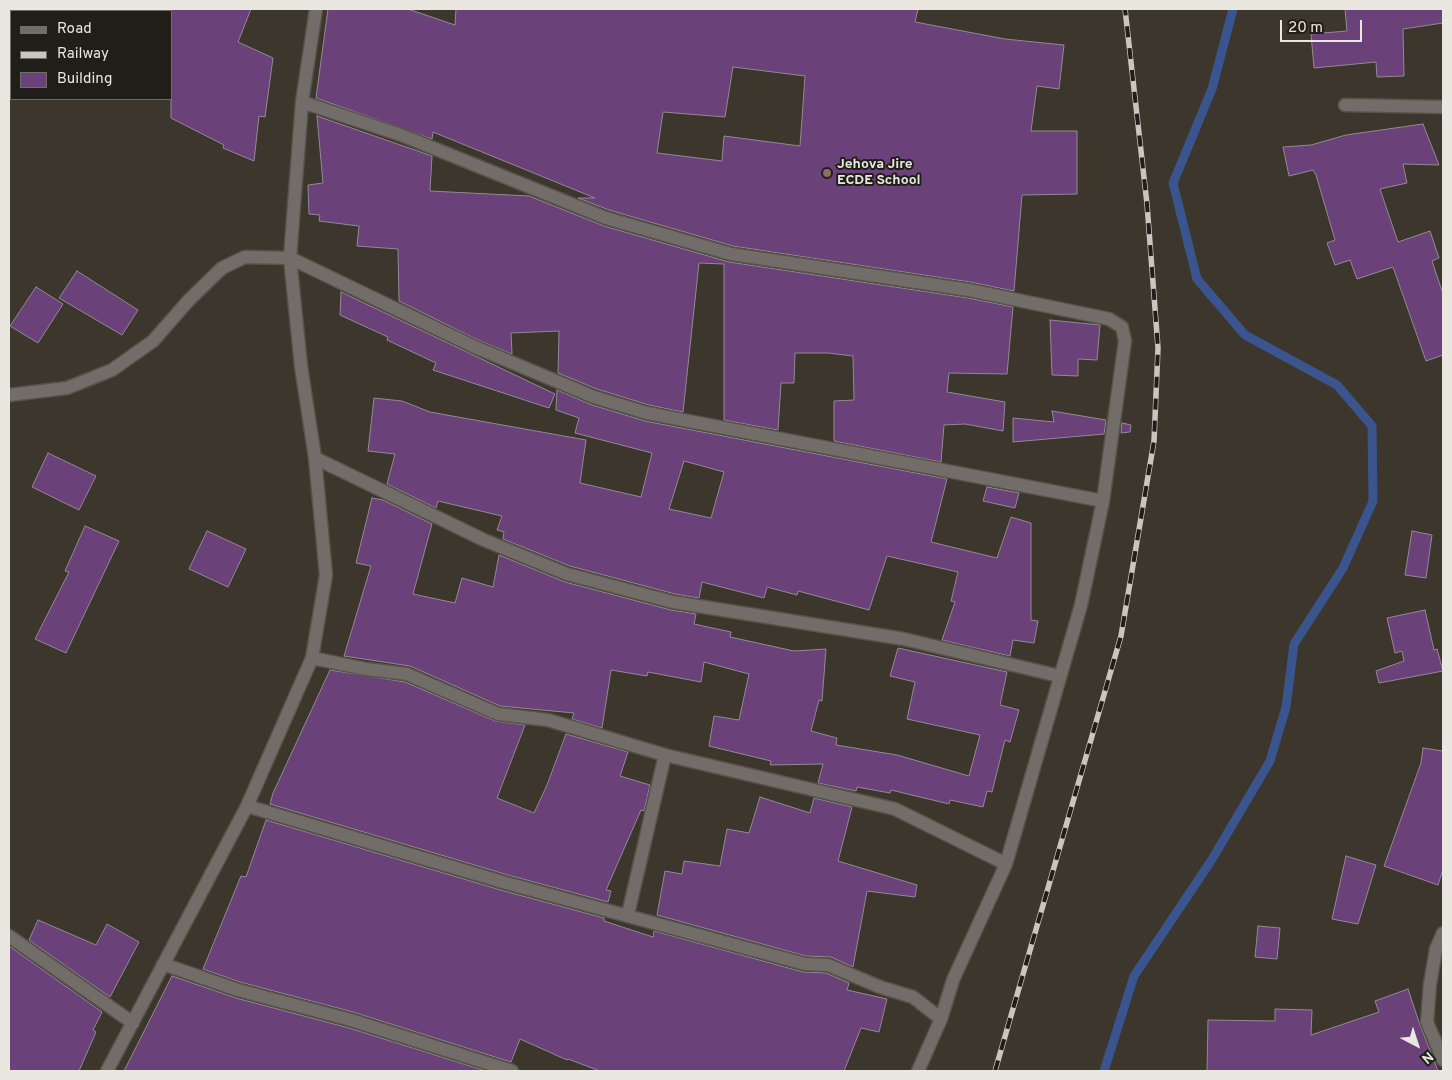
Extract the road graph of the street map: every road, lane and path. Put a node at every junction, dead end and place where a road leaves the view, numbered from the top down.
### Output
1 (316, 9) edge
2 (302, 102) junction
3 (1345, 105) dead end
4 (1443, 107) edge
5 (290, 258) junction
6 (9, 395) edge
7 (315, 458) junction
8 (1103, 501) junction
9 (312, 658) junction
10 (1059, 676) junction
11 (666, 755) junction
12 (247, 806) junction
13 (1006, 864) junction
14 (628, 914) junction
15 (1443, 933) edge
16 (9, 936) edge
17 (163, 964) junction
18 (941, 1019) junction
19 (133, 1024) junction
20 (1443, 1060) edge
21 (107, 1071) edge
22 (512, 1071) edge
23 (918, 1071) edge

1 - 2 street
2 - 5 street
2 - 8 street
3 - 4 street
5 - 6 street
5 - 7 street
5 - 8 street
7 - 9 street
7 - 10 street
8 - 10 street
9 - 11 street
9 - 12 street
10 - 13 street
11 - 13 street
11 - 14 street
12 - 14 street
12 - 17 street
13 - 18 street
14 - 18 street
15 - 20 street
16 - 19 street
17 - 19 street
17 - 22 street
18 - 23 street
19 - 21 street

